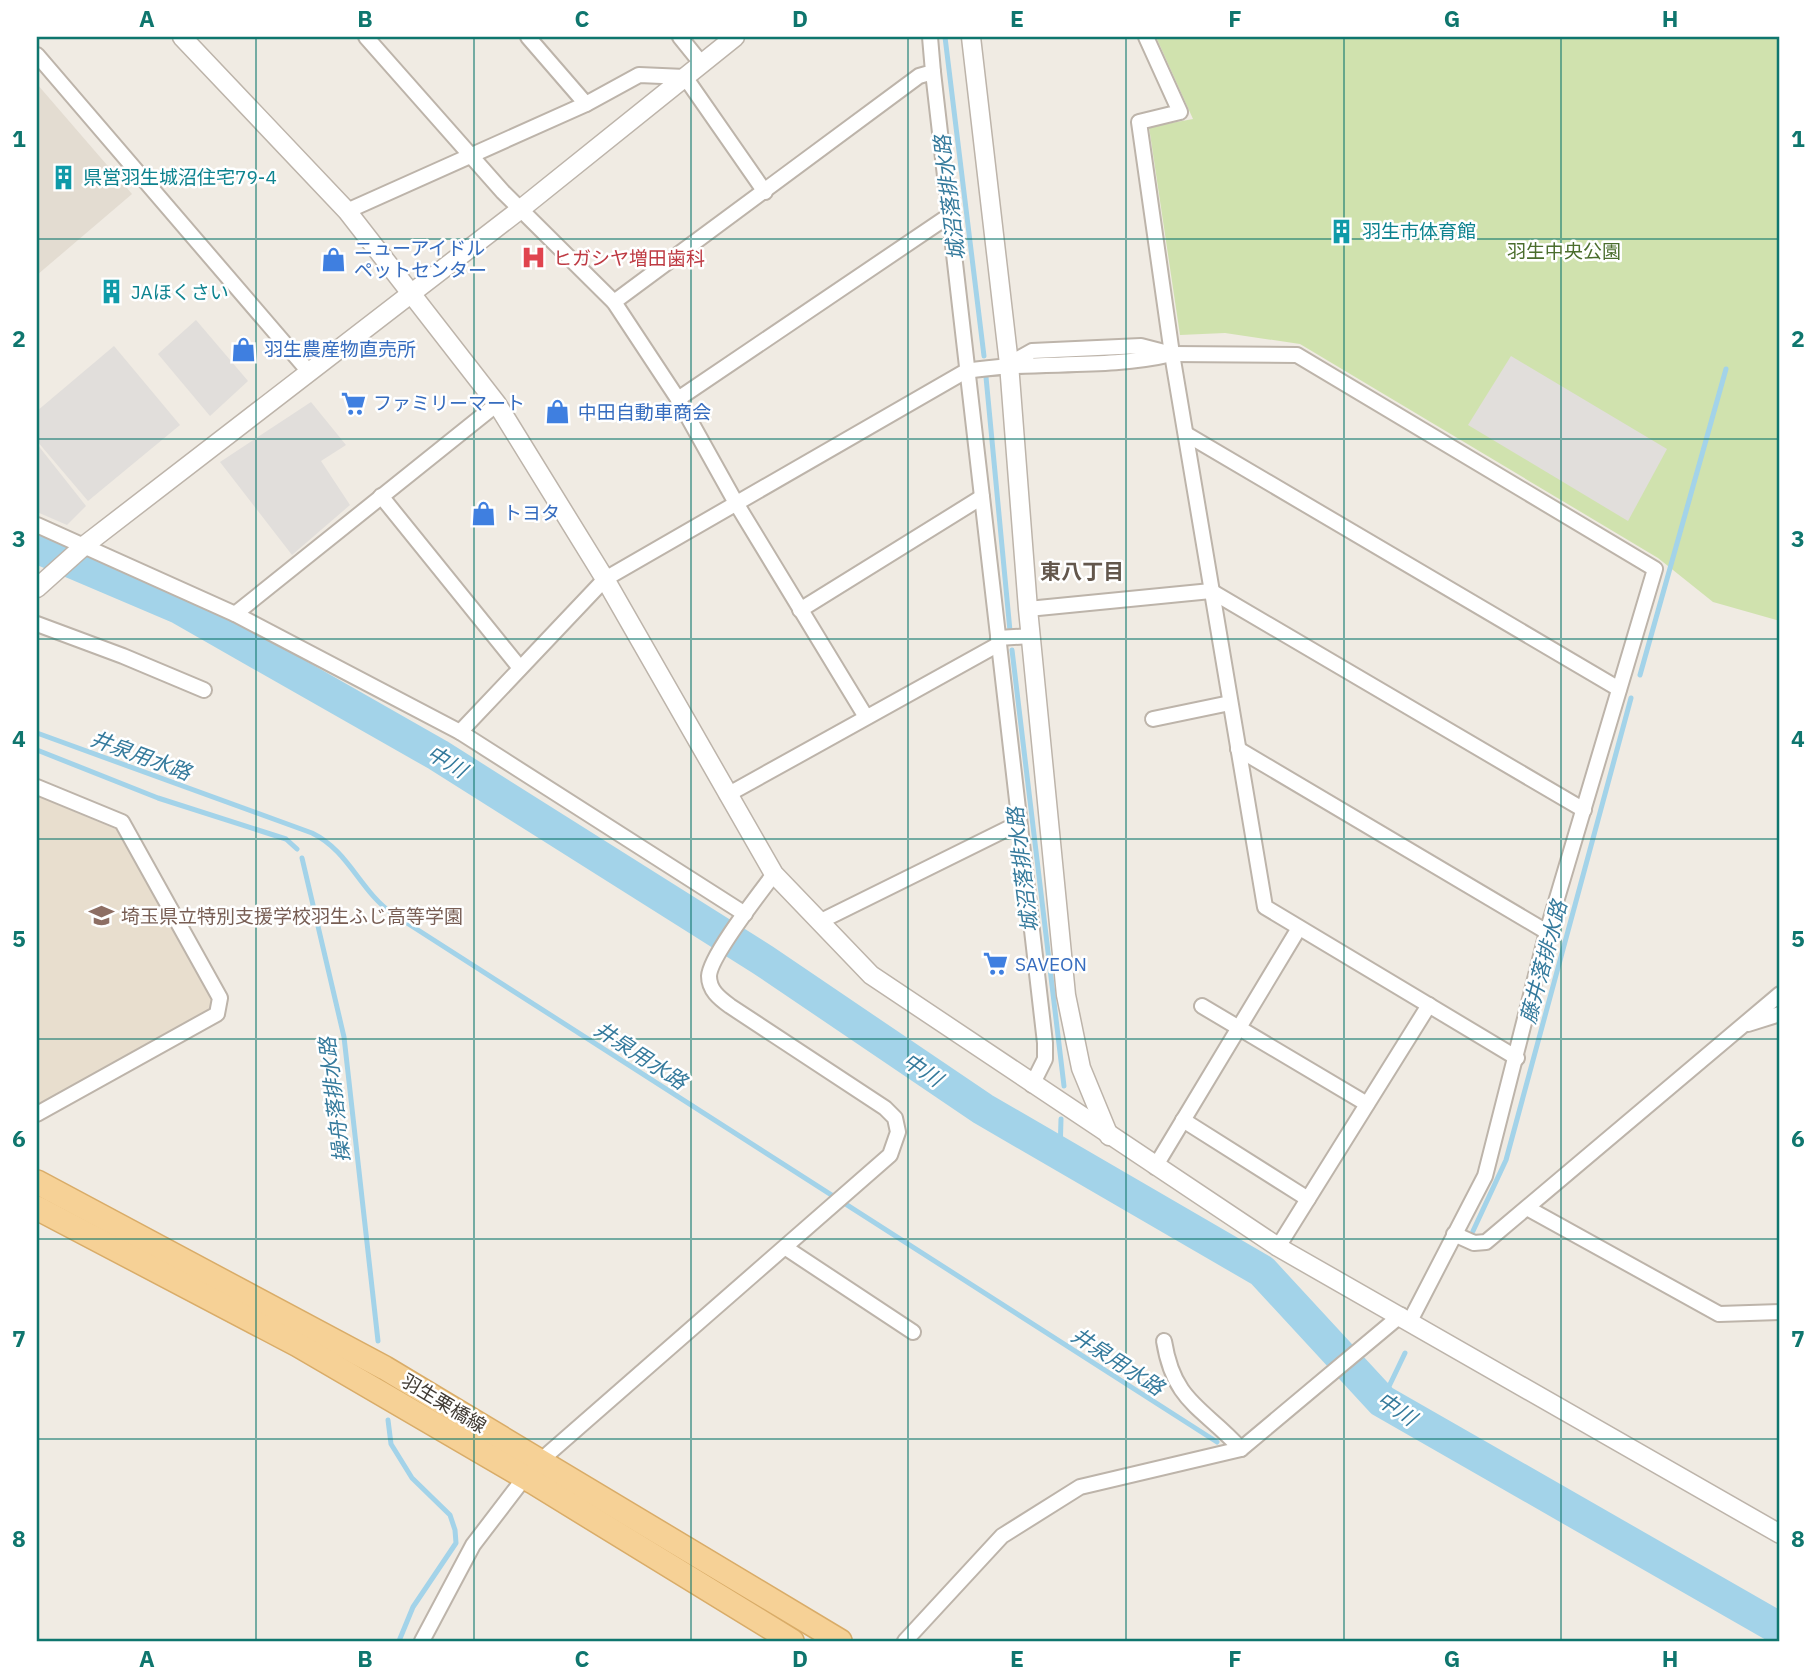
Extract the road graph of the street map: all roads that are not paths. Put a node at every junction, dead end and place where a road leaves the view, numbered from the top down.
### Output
1 (182, 37) edge
2 (366, 37) edge
3 (528, 37) edge
4 (680, 37) edge
5 (735, 37) edge
6 (930, 37) edge
7 (971, 37) edge
8 (1146, 37) edge
9 (37, 55) edge
10 (701, 63) junction
11 (933, 72) junction
12 (685, 77) junction
13 (586, 104) junction
14 (471, 156) junction
15 (765, 192) junction
16 (522, 208) junction
17 (347, 211) junction
18 (950, 215) junction
19 (412, 293) junction
20 (614, 302) junction
21 (1172, 354) junction
22 (1009, 364) junction
23 (966, 370) junction
24 (310, 373) junction
25 (678, 399) junction
26 (497, 404) junction
27 (1186, 434) junction
28 (381, 496) junction
29 (982, 497) junction
30 (736, 503) junction
31 (37, 525) edge
32 (85, 545) junction
33 (605, 579) junction
34 (41, 584) edge
35 (1211, 592) junction
36 (1028, 609) junction
37 (800, 610) junction
38 (235, 614) junction
39 (37, 624) edge
40 (1031, 636) junction
41 (998, 641) junction
42 (520, 668) junction
43 (1619, 690) junction
44 (204, 691) dead end
45 (1230, 703) junction
46 (866, 717) junction
47 (1153, 719) dead end
48 (460, 732) junction
49 (1238, 749) junction
50 (37, 787) edge
51 (727, 795) junction
52 (1584, 810) junction
53 (1019, 823) junction
54 (774, 874) junction
55 (741, 921) junction
56 (820, 922) junction
57 (1299, 928) junction
58 (1547, 932) junction
59 (1780, 994) edge
60 (1429, 1005) junction
61 (1202, 1006) dead end
62 (1780, 1014) edge
63 (1741, 1026) junction
64 (1239, 1028) junction
65 (1517, 1058) junction
66 (1032, 1084) junction
67 (1367, 1104) junction
68 (37, 1114) edge
69 (1183, 1120) junction
70 (1109, 1136) junction
71 (1155, 1167) junction
72 (37, 1182) edge
73 (1308, 1199) junction
74 (37, 1208) edge
75 (1529, 1209) junction
76 (1454, 1234) junction
77 (1278, 1247) junction
78 (786, 1248) junction
79 (1780, 1312) edge
80 (1406, 1318) junction
81 (913, 1332) dead end
82 (1164, 1341) dead end
83 (1241, 1450) junction
84 (533, 1469) junction
85 (1780, 1534) edge
86 (422, 1641) edge
87 (792, 1641) edge
88 (840, 1641) edge
89 (905, 1641) edge

1 - 17 street
2 - 14 street
3 - 13 street
4 - 10 street
5 - 10 street
6 - 11 street
7 - 22 street
8 - 21 street
9 - 24 street
10 - 12 street
11 - 15 street
11 - 18 street
12 - 13 street
12 - 15 street
12 - 16 street
13 - 14 street
14 - 16 street
14 - 17 street
15 - 20 street
16 - 19 street
16 - 20 street
17 - 19 street
18 - 23 street
18 - 25 street
19 - 24 street
19 - 26 street
20 - 25 street
21 - 22 street
21 - 27 street
21 - 43 street
22 - 23 street
22 - 36 street
23 - 29 street
23 - 30 street
24 - 32 street
25 - 30 street
26 - 28 street
26 - 33 street
27 - 35 street
27 - 43 street
28 - 38 street
28 - 42 street
29 - 37 street
29 - 41 street
30 - 33 street
30 - 37 street
31 - 32 street
32 - 34 street
32 - 38 street
33 - 42 street
33 - 51 street
35 - 36 street
35 - 45 street
35 - 52 street
36 - 40 street
37 - 46 street
38 - 48 street
39 - 44 street
40 - 41 street
40 - 70 street
41 - 46 street
41 - 53 street
42 - 48 street
43 - 52 street
45 - 47 street
45 - 49 street
46 - 51 street
48 - 55 street
49 - 57 street
49 - 58 street
50 - 68 street
51 - 54 street
52 - 58 street
53 - 56 street
53 - 66 street
54 - 55 street
54 - 56 street
55 - 78 street
56 - 66 street
57 - 60 street
57 - 64 street
58 - 65 street
59 - 63 street
60 - 65 street
60 - 67 street
61 - 64 street
62 - 63 street
63 - 75 street
64 - 67 street
64 - 69 street
65 - 76 street
66 - 70 street
67 - 73 street
69 - 71 street
69 - 73 street
70 - 71 street
71 - 77 street
72 - 84 main road, 羽生栗橋線
73 - 77 street
74 - 84 main road, 羽生栗橋線
75 - 76 street
75 - 79 street
76 - 80 street
77 - 80 street
78 - 81 street
78 - 84 street
80 - 83 street
80 - 85 street
82 - 83 street
83 - 89 street
84 - 86 street
84 - 87 main road, 羽生栗橋線
84 - 88 main road, 羽生栗橋線

